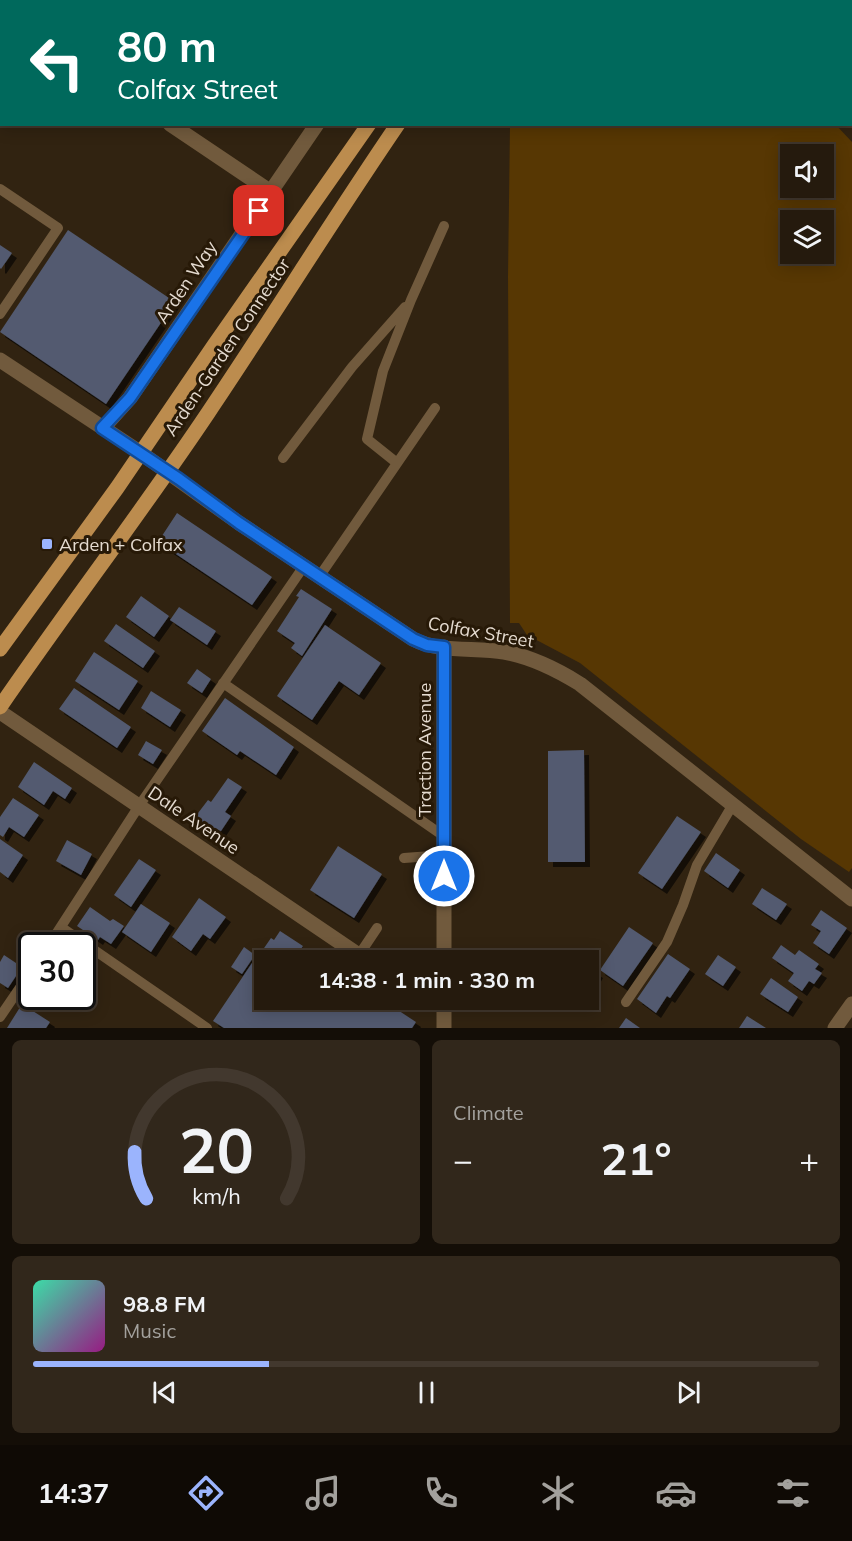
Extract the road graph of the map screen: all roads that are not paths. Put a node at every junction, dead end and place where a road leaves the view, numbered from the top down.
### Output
1 (173, 126) edge
2 (316, 126) edge
3 (368, 126) edge
4 (397, 126) edge
5 (0, 189) edge
6 (271, 192) junction
7 (444, 226) dead end
8 (411, 300) junction
9 (0, 314) edge
10 (0, 360) edge
11 (435, 408) dead end
12 (102, 428) junction
13 (141, 453) junction
14 (283, 458) dead end
15 (397, 463) junction
16 (168, 471) junction
17 (303, 566) junction
18 (319, 577) junction
19 (444, 647) junction
20 (0, 649) edge
21 (224, 683) junction
22 (0, 707) edge
23 (0, 712) edge
24 (139, 806) junction
25 (732, 806) junction
26 (444, 837) junction
27 (445, 855) junction
28 (404, 858) dead end
29 (852, 899) edge
30 (61, 927) junction
31 (377, 928) dead end
32 (58, 932) edge
33 (353, 950) edge
34 (366, 950) edge
35 (444, 950) edge
36 (18, 991) edge
37 (627, 1002) dead end
38 (852, 1004) edge
39 (441, 1010) edge
40 (0, 1017) edge
41 (207, 1028) edge
42 (444, 1028) edge
43 (835, 1028) edge

1 - 6 street
2 - 6 street, Arden Way
3 - 13 main road, Arden-Garden Connector
4 - 16 main road, Arden-Garden Connector
5 - 9 lane
6 - 12 street, Arden Way
7 - 8 lane
8 - 14 lane
8 - 15 lane
10 - 12 street, Colfax Street
11 - 15 lane
12 - 13 street, Colfax Street
13 - 16 street, Colfax Street
13 - 20 main road
15 - 18 lane
16 - 17 street, Colfax Street
16 - 22 main road
17 - 18 street, Colfax Street
17 - 21 lane
18 - 19 street, Colfax Street
19 - 25 street, Colfax Street
19 - 26 street, Traction Avenue
21 - 24 lane
21 - 26 lane
23 - 24 street, Dale Avenue
24 - 30 lane
24 - 33 street, Dale Avenue
25 - 29 street, Colfax Street
25 - 37 lane
26 - 27 street, Traction Avenue
27 - 28 lane
27 - 35 street, Traction Avenue
30 - 32 lane
30 - 41 lane
31 - 34 lane
36 - 40 lane
38 - 43 street
39 - 42 street

